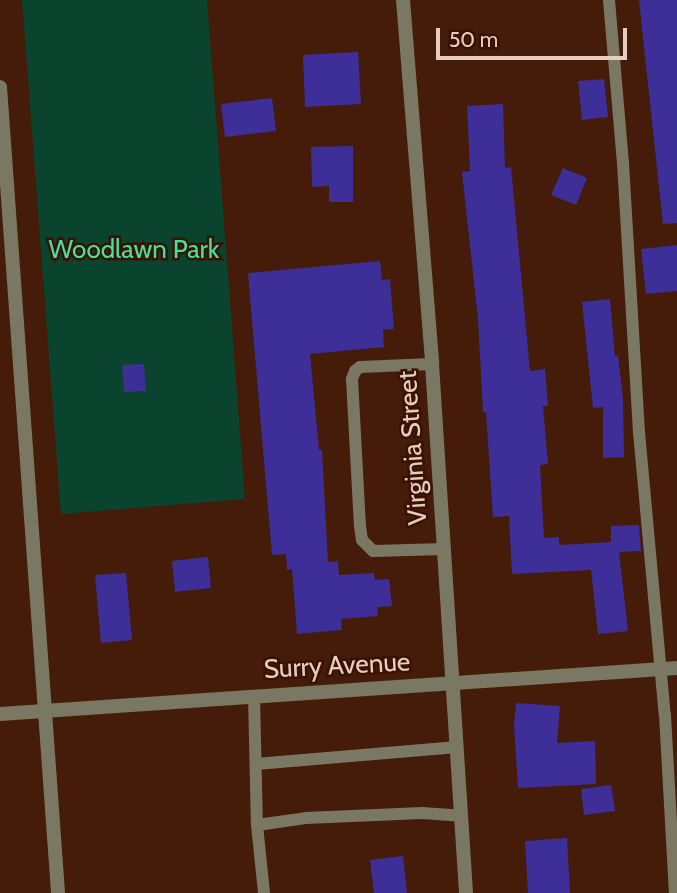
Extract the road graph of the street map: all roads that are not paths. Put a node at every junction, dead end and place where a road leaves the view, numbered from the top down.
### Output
1 (403, 0) edge
2 (609, 0) edge
3 (0, 87) edge
4 (432, 365) junction
5 (444, 549) junction
6 (677, 668) edge
7 (661, 669) junction
8 (452, 684) junction
9 (254, 696) junction
10 (45, 710) junction
11 (0, 714) edge
12 (457, 747) junction
13 (256, 764) junction
14 (461, 816) junction
15 (257, 825) junction
16 (58, 893) edge
17 (264, 893) edge
18 (467, 893) edge
19 (675, 893) edge

1 - 4 street, Virginia Street
2 - 7 lane
3 - 10 street
4 - 5 street, Virginia Street
4 - 5 lane
5 - 8 street, Virginia Street
6 - 7 street, Surry Avenue
7 - 8 street, Surry Avenue
7 - 19 lane
8 - 9 street, Surry Avenue
8 - 12 street, Virginia Street
9 - 10 street, Surry Avenue
9 - 13 lane
10 - 11 street, Surry Avenue
10 - 16 street
12 - 13 lane
12 - 14 street, Virginia Street
13 - 15 lane
14 - 15 lane
14 - 18 street, Virginia Street
15 - 17 lane

